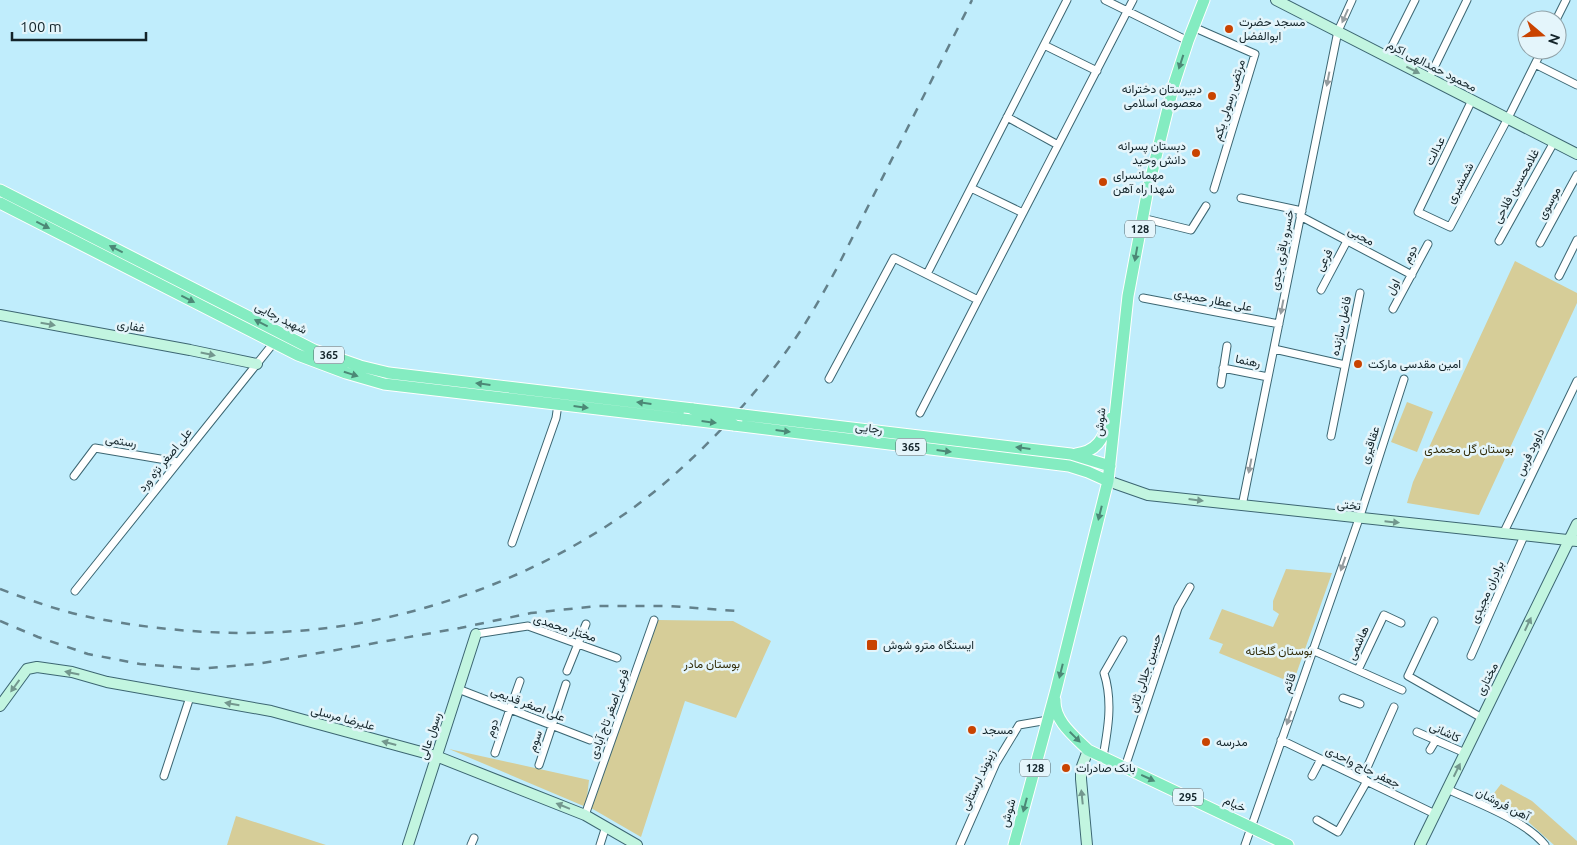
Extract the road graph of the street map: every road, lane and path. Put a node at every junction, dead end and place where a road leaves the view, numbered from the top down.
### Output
1 (1067, 0) edge
2 (1104, 0) edge
3 (1134, 0) edge
4 (1204, 0) edge
5 (1276, 0) edge
6 (1352, 0) edge
7 (1415, 0) edge
8 (1467, 0) edge
9 (1127, 12) junction
10 (1193, 27) junction
11 (1338, 32) junction
12 (1188, 41) junction
13 (1044, 45) junction
14 (1387, 56) junction
15 (1537, 60) edge
16 (1535, 64) junction
17 (1097, 71) junction
18 (1429, 78) junction
19 (1577, 86) edge
20 (1472, 100) junction
21 (1007, 117) junction
22 (1508, 118) junction
23 (1554, 142) junction
24 (1058, 145) junction
25 (1577, 154) edge
26 (1577, 175) edge
27 (971, 188) junction
28 (1214, 189) dead end
29 (0, 190) edge
30 (1241, 198) dead end
31 (0, 203) edge
32 (1206, 206) dead end
33 (1418, 212) joint
34 (1023, 213) junction
35 (1301, 214) junction
36 (1142, 218) junction
37 (1577, 240) edge
38 (1347, 241) junction
39 (1499, 241) dead end
40 (1540, 242) dead end
41 (1428, 244) dead end
42 (927, 274) junction
43 (1412, 275) junction
44 (1559, 276) dead end
45 (1321, 290) dead end
46 (1360, 293) dead end
47 (1143, 298) dead end
48 (978, 300) junction
49 (1394, 309) dead end
50 (0, 315) edge
51 (1279, 324) junction
52 (277, 338) junction
53 (1227, 346) dead end
54 (1274, 349) junction
55 (257, 364) junction
56 (1345, 364) junction
57 (1224, 368) junction
58 (1268, 377) junction
59 (829, 379) dead end
60 (1404, 379) dead end
61 (1577, 381) edge
62 (1221, 384) dead end
63 (558, 404) junction
64 (693, 409) joint
65 (1115, 410) junction
66 (920, 413) dead end
67 (683, 419) joint
68 (1330, 436) dead end
69 (1072, 454) junction
70 (1090, 459) junction
71 (178, 462) junction
72 (1110, 466) junction
73 (1088, 472) junction
74 (74, 476) dead end
75 (1108, 480) junction
76 (1242, 506) junction
77 (1359, 518) junction
78 (1577, 524) edge
79 (1503, 534) junction
80 (1524, 536) junction
81 (1572, 539) edge
82 (512, 543) dead end
83 (1190, 587) dead end
84 (75, 592) dead end
85 (654, 620) dead end
86 (1434, 621) dead end
87 (586, 624) dead end
88 (1401, 624) dead end
89 (476, 634) joint
90 (1123, 640) dead end
91 (578, 644) junction
92 (1312, 650) junction
93 (1471, 656) dead end
94 (617, 658) dead end
95 (1358, 670) junction
96 (566, 671) dead end
97 (520, 681) dead end
98 (566, 684) dead end
99 (458, 688) junction
100 (1056, 690) junction
101 (1402, 690) dead end
102 (190, 696) junction
103 (1343, 698) dead end
104 (1360, 704) dead end
105 (0, 706) edge
106 (1394, 707) dead end
107 (510, 709) junction
108 (1482, 718) junction
109 (1048, 720) junction
110 (552, 726) junction
111 (1417, 732) dead end
112 (590, 740) dead end
113 (1281, 740) junction
114 (1436, 740) junction
115 (1088, 750) junction
116 (1430, 750) dead end
117 (495, 753) dead end
118 (1465, 753) junction
119 (436, 756) junction
120 (1103, 757) junction
121 (1321, 759) junction
122 (539, 765) dead end
123 (1125, 767) junction
124 (164, 776) dead end
125 (1312, 776) dead end
126 (1364, 780) junction
127 (1447, 789) junction
128 (1435, 814) junction
129 (585, 815) junction
130 (1317, 820) dead end
131 (606, 826) junction
132 (1250, 827) junction
133 (408, 845) edge
134 (600, 845) edge
135 (637, 845) edge
136 (960, 845) edge
137 (1014, 845) edge
138 (1087, 845) edge
139 (1245, 845) edge
140 (1288, 845) edge
141 (1420, 845) edge
142 (1545, 845) edge

1 - 13 street
2 - 9 street
3 - 9 street
4 - 10 main road, شوش / 128
5 - 11 street, محمود حمدالهی اکرم
6 -> 11 street, خسرو باقری جدی
7 - 14 street
8 - 18 street
9 - 12 street
9 - 17 street
10 - 12 main road, شوش / 128
10 - 28 street, مرتضی رسولی یکم
11 - 14 street, محمود حمدالهی اکرم
11 -> 35 street, خسرو باقری جدی
12 -> 36 main road, شوش / 128
13 - 17 street
13 - 21 street
14 -> 18 street, محمود حمدالهی اکرم
15 - 16 street
16 - 19 street
16 - 22 street
17 - 24 street
18 - 20 street, محمود حمدالهی اکرم
20 - 22 street, محمود حمدالهی اکرم
20 - 33 street, عدالت
21 - 24 street
21 - 27 street
22 - 23 street, محمود حمدالهی اکرم
22 - 33 street, شمشیری
23 - 25 street, محمود حمدالهی اکرم
23 - 39 street, غلامحسین فلاحی
24 - 34 street
26 - 40 street, موسوی
27 - 34 street
27 - 42 street
52 -> 29 main road, شهید رجایی / 365
30 - 35 street, محبی
31 -> 52 main road, شهید رجایی / 365
32 - 36 street
34 - 48 street
35 - 38 street, محبی
35 -> 51 street, خسرو باقری جدی
36 -> 65 main road, شوش / 128
37 - 44 street
38 - 43 street, محبی
38 - 45 street, فرعی
41 - 43 street, دوم
42 - 48 street
42 - 59 street
43 - 49 street, اول
46 - 56 street, فاضل سازنده
47 - 51 street, علی عطار حمیدی
48 - 66 street
50 -> 55 street, غفاری
51 - 54 street, خسرو باقری جدی
52 - 55 street, علی اصغر نژه ورد
52 -> 63 main road, شهید رجایی / 365
64 -> 52 main road, شهید رجایی / 365
53 - 57 street
54 - 56 street, فاضل سازنده
54 - 58 street, خسرو باقری جدی
55 - 71 street, علی اصغر نژه ورد
56 - 68 street, فاضل سازنده
57 - 58 street, رهنما
57 - 62 street
58 -> 76 street, خسرو باقری جدی
60 - 77 street, عقاقیری
61 - 79 street, داوود فرس
63 -> 67 main road, شهید رجایی / 365
63 - 82 street
69 -> 64 main road, رجایی / 365, bridge
65 - 69 main road, 365
65 - 72 main road, شوش / 128
67 -> 73 main road, رجایی / 365, bridge
69 - 70 main road, 365
70 - 72 main road, 365
70 - 73 main road
71 - 74 street, رستمی
71 - 84 street, علی اصغر نژه ورد
72 - 75 main road, شوش / 128
73 - 75 main road, رجایی / 365
75 -> 76 street, تختی
75 -> 100 main road, شوش / 128
76 - 77 street, تختی
77 -> 79 street, تختی
77 -> 92 street, قائم
78 - 81 street, مختاری
79 - 80 street, تختی
80 - 81 street, تختی
80 - 93 street, برادران مجیدی
108 -> 81 street, مختاری
83 - 123 street, حسین جلالی ثانی
85 - 129 street, فرعی اصغر تاج آبادی
86 - 108 street
87 - 91 street
88 - 95 street, هاشمی
89 - 91 street, مختار محمدی
89 - 99 street, رسول عالی
90 - 120 street
91 - 94 street, مختار محمدی
91 - 96 street
92 - 95 street, هاشمی
92 -> 113 street, قائم
95 - 101 street, هاشمی
97 - 107 street, دوم
98 - 110 street, سوم
99 - 107 street, علی اصغر قدیمی
99 - 119 street, رسول عالی
100 - 109 main road, شوش / 128
100 -> 115 main road, 295
102 -> 105 street, علیرضا مرسلی
119 -> 102 street, علیرضا مرسلی
102 - 124 street
103 - 104 street
106 - 126 street
107 - 110 street, علی اصغر قدیمی
107 - 117 street, دوم
108 - 118 street, مختاری
109 - 136 street, زینوند لرستانی
109 -> 137 main road, شوش / 128
110 - 112 street, علی اصغر قدیمی
110 - 122 street, سوم
111 - 114 street, کاشانی
113 - 121 street, جعفر حاج واحدی
113 - 132 street, قائم
114 - 116 street
114 - 118 street, کاشانی
115 - 120 main road, خیام / 295
138 -> 115 street
127 -> 118 street, مختاری
129 -> 119 street, علیرضا مرسلی
119 - 133 street, رسول عالی
120 - 123 main road, خیام / 295
121 - 125 street
121 - 126 street, جعفر حاج واحدی
123 -> 132 main road, خیام / 295
126 - 128 street, جعفر حاج واحدی
126 - 130 street
127 - 128 street, مختاری
127 - 142 street, آهن فروشان
128 - 141 street, مختاری
129 - 131 street, علیرضا مرسلی
131 - 134 street
131 - 135 street, علیرضا مرسلی
132 - 139 street, قائم
132 - 140 main road, خیام / 295

